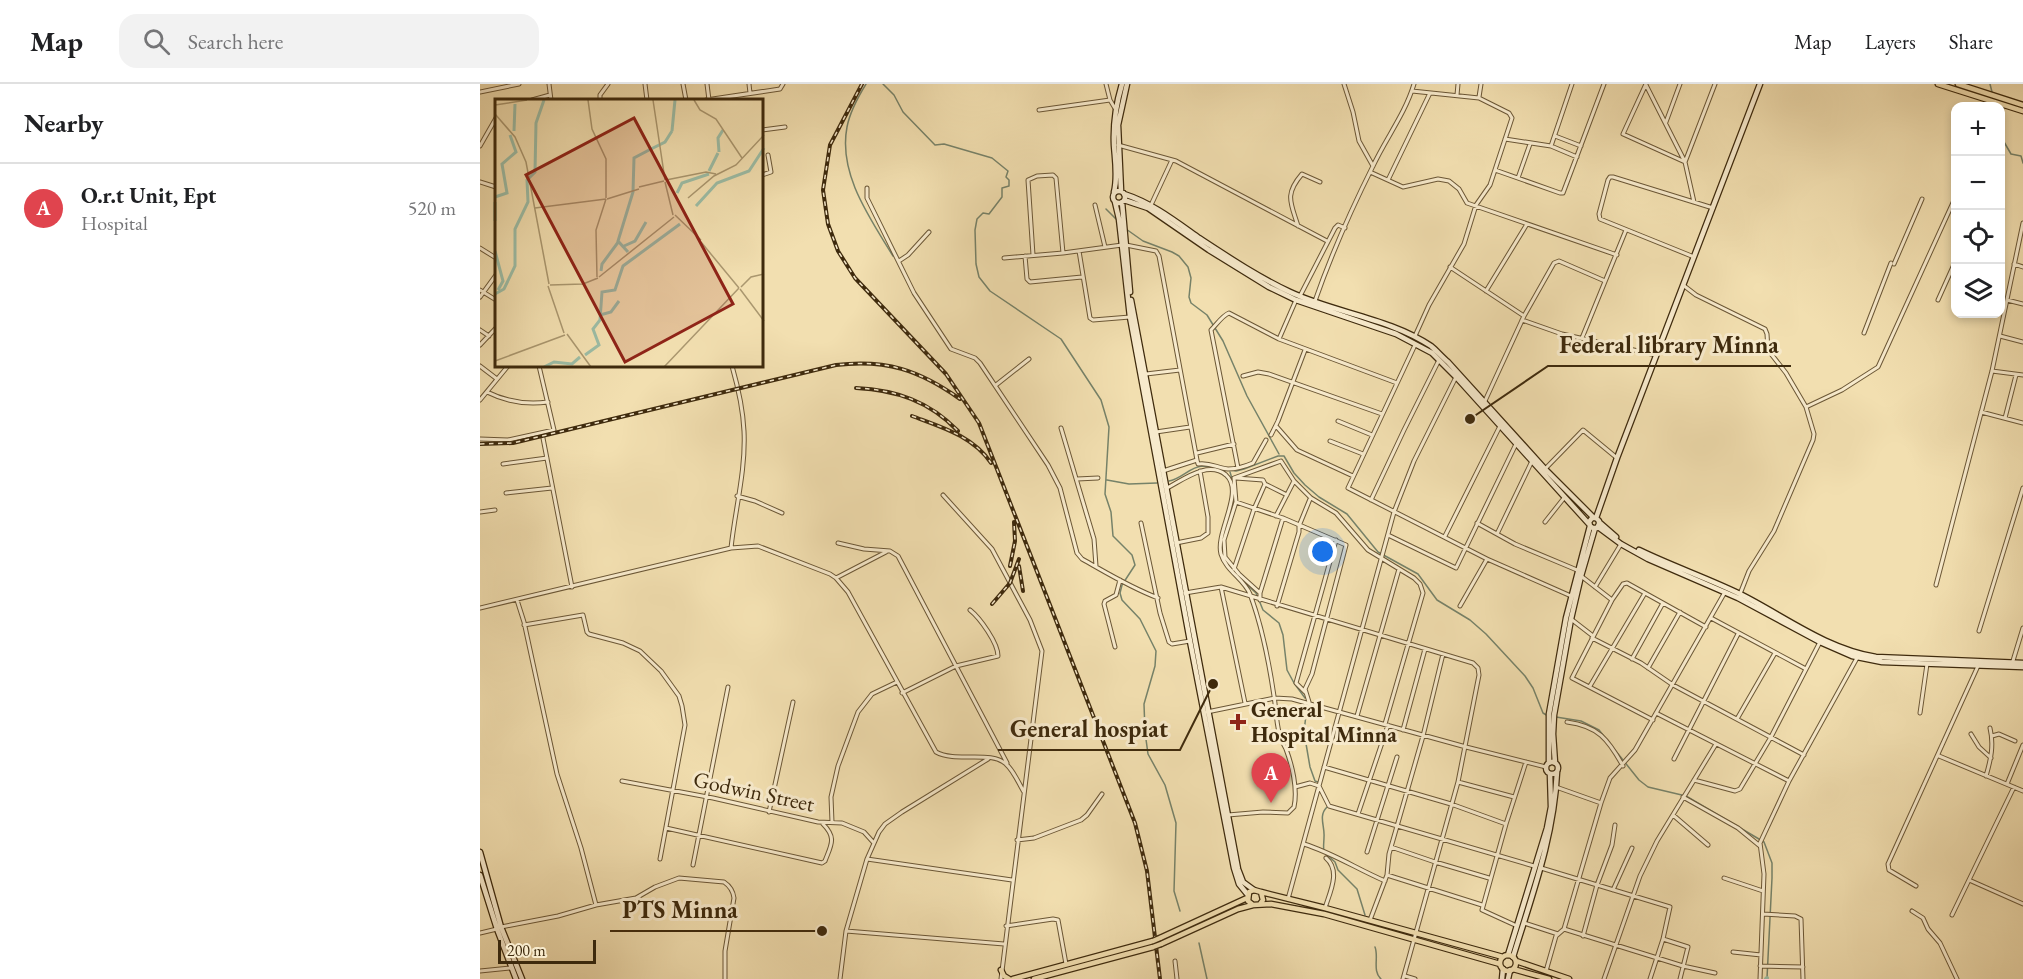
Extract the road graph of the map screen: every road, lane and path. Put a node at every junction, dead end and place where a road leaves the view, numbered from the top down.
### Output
1 (485, 84) edge
2 (519, 84) edge
3 (549, 84) edge
4 (608, 84) edge
5 (645, 84) edge
6 (683, 84) edge
7 (706, 84) edge
8 (749, 84) edge
9 (783, 84) edge
10 (1106, 84) edge
11 (1122, 84) edge
12 (1127, 84) edge
13 (1344, 84) edge
14 (1414, 84) edge
15 (1458, 84) edge
16 (1481, 84) edge
17 (1572, 84) edge
18 (1604, 84) edge
19 (1646, 84) edge
20 (1680, 84) edge
21 (1715, 84) edge
22 (1760, 84) edge
23 (1938, 84) edge
24 (1958, 84) edge
25 (485, 90) junction
26 (1412, 91) junction
27 (480, 92) edge
28 (750, 93) junction
29 (1430, 93) junction
30 (550, 95) junction
31 (1457, 95) junction
32 (1479, 98) junction
33 (536, 99) edge
34 (551, 99) edge
35 (600, 99) edge
36 (647, 99) edge
37 (686, 99) edge
38 (707, 99) edge
39 (713, 99) edge
40 (1110, 100) junction
41 (1990, 100) edge
42 (2023, 105) edge
43 (1039, 110) dead end
44 (1116, 110) junction
45 (2023, 111) edge
46 (495, 120) edge
47 (1666, 122) junction
48 (785, 127) dead end
49 (764, 130) edge
50 (1555, 136) junction
51 (482, 139) edge
52 (1505, 139) junction
53 (1530, 144) junction
54 (1118, 145) junction
55 (480, 146) edge
56 (1551, 146) junction
57 (1581, 146) junction
58 (768, 155) dead end
59 (1577, 157) junction
60 (1172, 160) junction
61 (1685, 162) junction
62 (1373, 166) junction
63 (1495, 170) junction
64 (1370, 172) junction
65 (764, 174) edge
66 (1518, 178) junction
67 (1388, 180) junction
68 (480, 182) edge
69 (1320, 182) dead end
70 (495, 187) edge
71 (867, 188) dead end
72 (1114, 192) junction
73 (1123, 197) junction
74 (1922, 199) dead end
75 (1114, 201) junction
76 (1694, 202) junction
77 (1095, 205) dead end
78 (1151, 205) junction
79 (1476, 205) junction
80 (1713, 208) junction
81 (1950, 209) joint
82 (1953, 210) edge
83 (1121, 224) junction
84 (1527, 224) junction
85 (1298, 226) junction
86 (2023, 226) edge
87 (1345, 228) junction
88 (1626, 230) junction
89 (929, 232) dead end
90 (1327, 242) junction
91 (1124, 245) junction
92 (480, 248) edge
93 (1105, 248) junction
94 (1079, 251) junction
95 (1063, 253) junction
96 (1033, 255) junction
97 (1617, 255) junction
98 (1025, 256) junction
99 (495, 257) edge
100 (1694, 257) junction
101 (1004, 258) dead end
102 (899, 261) junction
103 (1954, 264) edge
104 (2014, 264) junction
105 (1450, 267) junction
106 (2023, 267) edge
107 (495, 276) edge
108 (1082, 277) junction
109 (1605, 281) junction
110 (1683, 285) junction
111 (482, 291) edge
112 (1486, 291) junction
113 (480, 297) edge
114 (1298, 298) junction
115 (495, 299) edge
116 (1938, 300) dead end
117 (2007, 300) junction
118 (1315, 301) junction
119 (2023, 304) edge
120 (1130, 317) junction
121 (1523, 318) junction
122 (495, 329) edge
123 (480, 330) edge
124 (1864, 333) dead end
125 (489, 336) junction
126 (2000, 336) junction
127 (1582, 338) junction
128 (1279, 339) junction
129 (1415, 340) junction
130 (2023, 342) edge
131 (480, 345) edge
132 (1305, 350) junction
133 (1656, 355) junction
134 (1029, 359) dead end
135 (1440, 360) junction
136 (480, 366) edge
137 (506, 368) edge
138 (540, 368) edge
139 (732, 368) edge
140 (1180, 370) junction
141 (1992, 371) junction
142 (1145, 374) junction
143 (1243, 375) dead end
144 (2016, 375) junction
145 (2023, 375) edge
146 (1456, 377) junction
147 (497, 379) junction
148 (1293, 382) junction
149 (1397, 383) junction
150 (996, 385) junction
151 (487, 392) junction
152 (480, 400) edge
153 (548, 402) junction
154 (1484, 403) junction
155 (1806, 407) junction
156 (1981, 412) junction
157 (1382, 414) junction
158 (2005, 418) junction
159 (1338, 421) dead end
160 (2023, 423) edge
161 (1276, 426) junction
162 (1500, 426) junction
163 (1190, 427) junction
164 (1061, 428) dead end
165 (542, 433) junction
166 (1154, 433) junction
167 (1271, 435) dead end
168 (1372, 435) junction
169 (480, 439) edge
170 (1266, 440) dead end
171 (1330, 441) dead end
172 (1234, 444) junction
173 (1516, 444) junction
174 (1197, 453) junction
175 (1363, 454) junction
176 (547, 458) junction
177 (1617, 458) junction
178 (1197, 460) junction
179 (1532, 461) junction
180 (503, 464) dead end
181 (1238, 468) junction
182 (1545, 469) junction
183 (1162, 471) junction
184 (1200, 471) junction
185 (1353, 476) junction
186 (1098, 478) dead end
187 (1234, 478) junction
188 (1077, 479) junction
189 (1294, 481) junction
190 (1265, 484) junction
191 (552, 488) junction
192 (2023, 488) edge
193 (1166, 489) junction
194 (506, 494) dead end
195 (943, 495) dead end
196 (1287, 495) junction
197 (737, 496) junction
198 (1565, 496) junction
199 (1311, 498) junction
200 (1371, 500) junction
201 (1236, 502) junction
202 (1254, 508) junction
203 (495, 510) dead end
204 (480, 512) edge
205 (1394, 512) junction
206 (782, 513) dead end
207 (1276, 516) junction
208 (1283, 518) junction
209 (1545, 522) dead end
210 (1141, 523) dead end
211 (1477, 523) junction
212 (1594, 523) junction
213 (1299, 526) junction
214 (1388, 534) junction
215 (1497, 534) junction
216 (1445, 536) junction
217 (1336, 540) junction
218 (838, 543) dead end
219 (1176, 544) junction
220 (1621, 544) junction
221 (1466, 547) junction
222 (730, 548) junction
223 (890, 551) junction
224 (1381, 559) junction
225 (1487, 559) junction
226 (1096, 566) junction
227 (1400, 568) junction
228 (1234, 569) junction
229 (1577, 570) junction
230 (1581, 576) junction
231 (836, 578) junction
232 (1121, 580) junction
233 (1936, 585) dead end
234 (572, 587) junction
235 (1221, 587) junction
236 (1595, 588) junction
237 (1725, 592) junction
238 (1183, 593) junction
239 (1260, 593) junction
240 (1645, 593) junction
241 (1740, 594) junction
242 (1571, 596) junction
243 (1251, 597) junction
244 (1158, 598) junction
245 (517, 600) junction
246 (1259, 600) junction
247 (1612, 600) junction
248 (1663, 603) junction
249 (1277, 606) junction
250 (1460, 606) dead end
251 (480, 608) edge
252 (970, 610) dead end
253 (1680, 612) junction
254 (1314, 615) junction
255 (1711, 618) junction
256 (1326, 619) junction
257 (1571, 619) junction
258 (524, 625) junction
259 (1706, 627) junction
260 (2023, 628) edge
261 (1362, 630) junction
262 (1979, 631) dead end
263 (1738, 634) junction
264 (1380, 635) junction
265 (1592, 637) junction
266 (1190, 641) junction
267 (1820, 642) junction
268 (1409, 644) junction
269 (1115, 647) dead end
270 (1425, 649) junction
271 (1612, 649) junction
272 (1774, 653) junction
273 (1443, 654) junction
274 (1857, 658) junction
275 (1632, 659) junction
276 (1927, 664) junction
277 (2012, 665) junction
278 (2023, 665) edge
279 (956, 666) junction
280 (1978, 666) junction
281 (1648, 668) junction
282 (1806, 669) junction
283 (897, 682) junction
284 (1673, 685) junction
285 (1590, 686) junction
286 (728, 687) dead end
287 (1305, 692) junction
288 (902, 693) junction
289 (1275, 698) junction
290 (1704, 701) junction
291 (793, 702) dead end
292 (1309, 703) junction
293 (1245, 704) junction
294 (1340, 711) junction
295 (1206, 712) junction
296 (1656, 713) junction
297 (1920, 713) dead end
298 (1552, 715) junction
299 (1357, 716) junction
300 (1737, 719) junction
301 (1653, 720) junction
302 (1567, 722) dead end
303 (1551, 723) junction
304 (1387, 725) junction
305 (1990, 728) dead end
306 (1403, 730) junction
307 (1689, 730) junction
308 (1971, 734) dead end
309 (1423, 736) junction
310 (1992, 736) junction
311 (1771, 737) junction
312 (2015, 741) dead end
313 (1716, 744) junction
314 (2023, 745) edge
315 (1466, 747) junction
316 (1804, 755) junction
317 (1938, 756) junction
318 (1397, 757) dead end
319 (990, 758) junction
320 (1991, 758) junction
321 (1674, 759) dead end
322 (1526, 762) junction
323 (1556, 763) junction
324 (1756, 764) junction
325 (1008, 765) junction
326 (1548, 765) junction
327 (1623, 765) junction
328 (1324, 767) junction
329 (1557, 772) junction
330 (1550, 774) junction
331 (1986, 776) junction
332 (1369, 779) junction
333 (1694, 780) junction
334 (622, 781) dead end
335 (1790, 781) junction
336 (1458, 782) junction
337 (2007, 784) junction
338 (1388, 785) junction
339 (1319, 786) junction
340 (1295, 787) junction
341 (1556, 787) junction
342 (2014, 787) junction
343 (1408, 790) junction
344 (673, 791) junction
345 (2023, 791) edge
346 (1024, 792) junction
347 (1102, 794) dead end
348 (1684, 795) junction
349 (706, 797) junction
350 (1514, 797) junction
351 (1601, 803) junction
352 (1451, 804) junction
353 (769, 812) junction
354 (1358, 814) junction
355 (1228, 815) junction
356 (1673, 815) junction
357 (1377, 820) junction
358 (832, 822) junction
359 (822, 823) junction
360 (1506, 824) junction
361 (1397, 825) junction
362 (1615, 825) dead end
363 (666, 828) junction
364 (699, 834) junction
365 (1441, 839) junction
366 (1017, 840) junction
367 (873, 842) junction
368 (1304, 844) junction
369 (1708, 845) dead end
370 (1761, 845) junction
371 (1390, 847) junction
372 (1632, 848) dead end
373 (480, 852) edge
374 (1367, 852) dead end
375 (1497, 855) junction
376 (1326, 858) dead end
377 (660, 859) dead end
378 (867, 859) junction
379 (1435, 862) junction
380 (693, 865) dead end
381 (1538, 868) junction
382 (480, 875) edge
383 (1387, 875) junction
384 (1490, 878) junction
385 (1725, 878) dead end
386 (1012, 880) junction
387 (1578, 880) junction
388 (1969, 880) junction
389 (1385, 881) junction
390 (481, 885) edge
391 (1597, 885) junction
392 (1916, 886) dead end
393 (1427, 888) junction
394 (1254, 890) junction
395 (1613, 890) junction
396 (1763, 891) junction
397 (1261, 892) junction
398 (1247, 896) junction
399 (1632, 897) junction
400 (1288, 899) junction
401 (1260, 904) junction
402 (2023, 904) edge
403 (596, 905) junction
404 (1252, 905) junction
405 (1482, 906) junction
406 (1325, 908) junction
407 (1912, 911) dead end
408 (1765, 914) junction
409 (1952, 915) dead end
410 (1370, 921) junction
411 (1524, 923) junction
412 (1006, 926) junction
413 (1517, 926) junction
414 (499, 928) junction
415 (1564, 929) junction
416 (846, 931) junction
417 (480, 933) edge
418 (1416, 933) junction
419 (1558, 934) junction
420 (1583, 936) junction
421 (1415, 939) junction
422 (1663, 939) junction
423 (1161, 941) junction
424 (1004, 944) junction
425 (1153, 944) junction
426 (1615, 946) junction
427 (1733, 952) dead end
428 (1761, 954) junction
429 (1510, 957) junction
430 (1657, 958) junction
431 (1175, 962) dead end
432 (1066, 966) junction
433 (1502, 966) junction
434 (1683, 966) junction
435 (1764, 966) junction
436 (1803, 967) junction
437 (511, 968) junction
438 (1001, 970) junction
439 (1511, 970) junction
440 (480, 971) edge
441 (1546, 972) junction
442 (1715, 973) dead end
443 (1404, 978) edge
444 (516, 979) edge
445 (522, 979) edge
446 (725, 979) edge
447 (840, 979) edge
448 (1000, 979) edge
449 (1011, 979) edge
450 (1034, 979) edge
451 (1177, 979) edge
452 (1415, 979) edge
453 (1502, 979) edge
454 (1508, 979) edge
455 (1549, 979) edge
456 (1569, 979) edge
457 (1604, 979) edge
458 (1650, 979) edge
459 (1680, 979) edge
460 (1760, 979) edge
461 (1803, 979) edge
462 (1957, 979) edge

1 - 25 street
2 - 25 street
3 - 30 street
4 - 35 street
5 - 36 street
6 - 37 street
7 - 38 street
8 - 28 street
9 - 28 street
10 - 40 street
11 - 44 main road
12 - 54 main road
13 - 62 street
14 - 26 street
15 - 31 street
16 - 32 street
17 - 50 street
18 - 57 street
19 - 47 street
19 - 61 street
20 - 47 street
21 - 61 street
22 - 80 main road
23 - 41 main road
24 - 41 main road
25 - 27 street
26 - 29 street
26 - 62 street
28 - 39 street
29 - 31 street
29 - 67 street
30 - 33 street
30 - 34 street
31 - 32 street
32 - 52 street
40 - 43 street
40 - 44 street
41 - 42 main road
41 - 45 main road
44 - 72 main road
46 - 51 street
47 - 61 street
48 - 49 street
50 - 56 street
50 - 57 street
51 - 55 street
52 - 53 street
52 - 63 street
53 - 56 street
53 - 66 street
54 - 60 street
54 - 73 main road
56 - 59 street
57 - 59 street
58 - 65 street
59 - 66 street
60 - 78 street
60 - 85 street
61 - 76 street
62 - 64 street
63 - 66 street
63 - 79 street
64 - 67 street
64 - 87 street
67 - 79 street
68 - 70 street
69 - 85 street
71 - 102 street
72 - 73 main road
72 - 75 main road
73 - 75 main road
73 - 78 main road
73 - 83 main road
73 - 114 main road
74 - 124 street
75 - 83 main road
76 - 80 street
76 - 88 street
77 - 93 street
78 - 114 main road
79 - 84 street
79 - 105 street
80 - 100 main road
81 - 82 street
81 - 155 street
83 - 91 main road
84 - 97 street
84 - 112 street
85 - 90 street
86 - 104 street
87 - 90 street
87 - 118 street
88 - 97 street
88 - 100 street
89 - 102 street
90 - 114 street
91 - 93 street
91 - 120 main road
91 - 140 street
91 - 142 main road
92 - 99 street
93 - 94 street
94 - 95 street
94 - 108 street
95 - 96 street
95 - 96 street
96 - 98 street
97 - 109 street
98 - 101 street
98 - 108 street
100 - 110 main road
102 - 150 street
103 - 116 street
104 - 106 street
104 - 117 street
105 - 112 street
105 - 129 street
107 - 111 street
108 - 120 street
109 - 121 street
109 - 127 street
110 - 133 main road
110 - 155 street
111 - 113 street
111 - 115 street
112 - 121 street
114 - 118 main road
114 - 128 street
114 - 129 main road
117 - 119 street
117 - 126 street
118 - 129 main road
120 - 166 main road
121 - 127 street
121 - 154 street
122 - 125 street
123 - 125 street
125 - 131 street
126 - 130 street
126 - 141 street
127 - 133 street
128 - 132 street
128 - 172 street
129 - 135 main road
129 - 149 street
129 - 154 main road
132 - 148 street
132 - 149 street
133 - 177 main road
134 - 150 street
135 - 146 main road
135 - 200 street
136 - 147 street
137 - 147 street
138 - 153 street
139 - 197 street
140 - 142 street
140 - 163 street
141 - 144 street
141 - 156 street
142 - 166 main road
143 - 148 street
144 - 145 street
144 - 158 street
146 - 162 main road
146 - 205 street
147 - 151 street
148 - 157 street
148 - 161 street
149 - 157 street
150 - 226 street
151 - 152 street
151 - 153 street
153 - 165 street
154 - 182 main road
155 - 241 street
156 - 158 street
156 - 233 street
157 - 168 street
158 - 160 street
159 - 168 street
161 - 167 street
161 - 185 street
162 - 173 main road
162 - 216 street
163 - 166 street
163 - 174 street
164 - 188 street
165 - 169 street
165 - 176 street
166 - 183 main road
166 - 238 main road
168 - 175 street
170 - 181 street
171 - 175 street
172 - 174 street
172 - 181 street
173 - 179 main road
173 - 211 street
174 - 178 street
175 - 185 street
176 - 180 street
176 - 191 street
177 - 182 street
177 - 212 main road
178 - 181 street
178 - 183 street
179 - 198 main road
179 - 215 street
182 - 212 main road
183 - 193 main road
184 - 193 street
184 - 219 street
184 - 243 street
185 - 200 street
186 - 188 street
187 - 189 street
187 - 190 street
187 - 201 street
188 - 226 street
189 - 196 street
189 - 199 street
190 - 196 street
190 - 202 street
191 - 194 street
191 - 234 street
192 - 262 street
193 - 219 main road
195 - 346 street
196 - 207 street
197 - 206 street
197 - 222 street
198 - 209 street
198 - 212 main road
199 - 213 street
199 - 224 street
200 - 205 street
201 - 202 street
201 - 228 street
202 - 207 street
202 - 228 street
203 - 204 street
205 - 214 street
205 - 216 street
207 - 208 street
208 - 213 street
208 - 239 street
210 - 244 street
211 - 215 street
211 - 221 street
212 - 220 main road
212 - 229 main road
212 - 230 main road
212 - 241 main road
213 - 217 street
213 - 249 street
214 - 221 street
214 - 224 street
215 - 229 street
216 - 221 street
217 - 254 street
217 - 256 street
218 - 223 street
219 - 238 main road
220 - 236 street
220 - 237 main road
221 - 225 street
222 - 231 street
222 - 234 street
223 - 231 street
223 - 279 street
224 - 227 street
224 - 261 street
225 - 242 street
225 - 250 street
226 - 232 street
227 - 264 street
227 - 268 street
228 - 239 street
229 - 242 main road
230 - 236 street
230 - 257 main road
231 - 283 street
232 - 244 street
232 - 269 street
234 - 245 street
235 - 238 street
235 - 243 street
235 - 293 street
236 - 247 street
237 - 255 street
237 - 267 main road
238 - 266 main road
238 - 295 main road
239 - 246 street
240 - 247 street
240 - 248 street
240 - 271 street
241 - 277 main road
242 - 298 main road
243 - 246 street
243 - 289 street
244 - 266 street
245 - 251 street
245 - 258 street
246 - 249 street
247 - 265 street
248 - 253 street
248 - 275 street
249 - 254 street
252 - 279 street
253 - 259 street
253 - 281 street
254 - 256 street
254 - 287 street
255 - 259 street
255 - 263 street
256 - 261 street
256 - 287 street
257 - 265 street
257 - 298 main road
258 - 344 street
258 - 403 street
259 - 284 street
260 - 277 street
261 - 264 street
261 - 294 street
263 - 272 street
263 - 290 street
264 - 268 street
264 - 299 street
265 - 271 street
265 - 285 street
266 - 295 main road
267 - 274 main road
267 - 282 street
268 - 270 street
268 - 304 street
270 - 273 street
270 - 306 street
271 - 275 street
271 - 285 street
272 - 282 street
272 - 300 street
273 - 309 street
273 - 315 street
274 - 276 main road
274 - 316 street
275 - 281 street
276 - 280 main road
276 - 297 street
277 - 278 main road
277 - 280 main road
279 - 288 street
279 - 325 street
280 - 317 street
281 - 284 street
282 - 311 street
283 - 288 street
283 - 358 street
284 - 290 street
284 - 296 street
285 - 301 street
286 - 349 street
287 - 292 street
288 - 319 street
289 - 292 street
289 - 293 street
289 - 340 street
290 - 300 street
290 - 307 street
291 - 353 street
292 - 294 street
293 - 295 street
294 - 299 street
294 - 328 street
295 - 355 main road
295 - 398 main road
296 - 301 street
296 - 307 street
298 - 303 main road
299 - 304 street
300 - 311 street
301 - 327 street
302 - 327 street
303 - 323 main road
303 - 326 main road
304 - 306 street
304 - 332 street
305 - 310 street
306 - 309 street
307 - 313 street
307 - 321 street
308 - 320 street
309 - 315 street
309 - 343 street
310 - 312 street
310 - 320 street
311 - 316 street
311 - 324 street
313 - 324 street
313 - 333 street
314 - 337 street
315 - 322 street
315 - 336 street
316 - 335 street
317 - 331 street
317 - 392 street
318 - 338 street
319 - 325 street
319 - 367 street
320 - 331 street
322 - 326 street
322 - 350 street
323 - 326 main road
323 - 329 main road
324 - 333 street
324 - 335 street
325 - 346 street
326 - 330 main road
327 - 351 street
328 - 332 street
328 - 339 street
329 - 330 main road
329 - 341 main road
330 - 381 main road
331 - 337 street
332 - 338 street
332 - 354 street
333 - 348 street
334 - 344 street, Godwin Street
335 - 370 street
336 - 350 street
336 - 352 street
337 - 342 street
338 - 343 street
338 - 357 street
339 - 340 street
339 - 354 street
339 - 368 street
340 - 355 street
341 - 351 street
341 - 381 main road
342 - 345 street
342 - 388 street
343 - 352 street
343 - 361 street
344 - 349 street, Godwin Street
344 - 363 street
346 - 366 street
347 - 366 street
348 - 356 street
348 - 370 street
349 - 353 street, Godwin Street
349 - 364 street
350 - 360 street
351 - 387 street
352 - 360 street
352 - 365 street
353 - 359 street, Godwin Street
354 - 357 street
355 - 394 main road
356 - 369 street
356 - 399 street
357 - 361 street
357 - 374 street
358 - 359 street, Godwin Street
358 - 367 street, Godwin Street
359 - 364 street
360 - 375 street
361 - 365 street
361 - 371 street
362 - 391 street
363 - 364 street
363 - 377 street
364 - 380 street
365 - 375 street
365 - 379 street
366 - 386 street
367 - 378 street
368 - 389 street
368 - 400 street
370 - 396 street
371 - 379 street
371 - 383 street
372 - 395 street
373 - 414 main road
375 - 381 street
375 - 384 street
376 - 406 street
378 - 386 street
378 - 416 street
379 - 384 street
379 - 393 street
381 - 387 street
381 - 411 main road
381 - 413 main road
382 - 390 main road
383 - 389 street
383 - 393 street
384 - 405 street
385 - 396 street
386 - 412 street
387 - 391 street
387 - 415 street
388 - 402 street
388 - 409 street
389 - 410 street
390 - 414 main road
391 - 395 street
391 - 420 street
393 - 405 street
393 - 418 street
394 - 397 main road
394 - 398 main road
395 - 399 street
396 - 408 street
397 - 400 main road
397 - 401 main road
398 - 404 main road
398 - 423 main road
399 - 422 street
399 - 426 street
400 - 406 main road
401 - 404 main road
401 - 421 main road
403 - 414 street
403 - 446 street
404 - 423 main road
405 - 413 street
406 - 410 main road
407 - 462 street
408 - 428 street
408 - 436 street
410 - 418 main road
411 - 419 street
411 - 429 main road
412 - 424 street
412 - 432 street
413 - 429 main road
414 - 417 street
414 - 437 main road
414 - 445 main road
415 - 419 street
415 - 420 street
416 - 424 street
416 - 447 street
418 - 421 street
418 - 429 main road
419 - 441 street
420 - 426 street
421 - 433 main road
421 - 443 street
422 - 430 street
422 - 434 street
423 - 425 main road, bridge
424 - 438 street
425 - 432 main road
425 - 450 main road
426 - 430 street
426 - 457 street
427 - 428 street
428 - 435 street
429 - 433 main road
429 - 439 main road
429 - 441 main road
430 - 434 street
430 - 458 street
431 - 451 street
432 - 449 main road
433 - 439 main road
433 - 453 main road
434 - 442 street
434 - 459 street
435 - 436 street
435 - 460 street
436 - 461 street
437 - 440 street
437 - 444 main road
438 - 448 street
438 - 449 main road
439 - 454 main road
439 - 455 main road
441 - 456 main road
443 - 452 street

